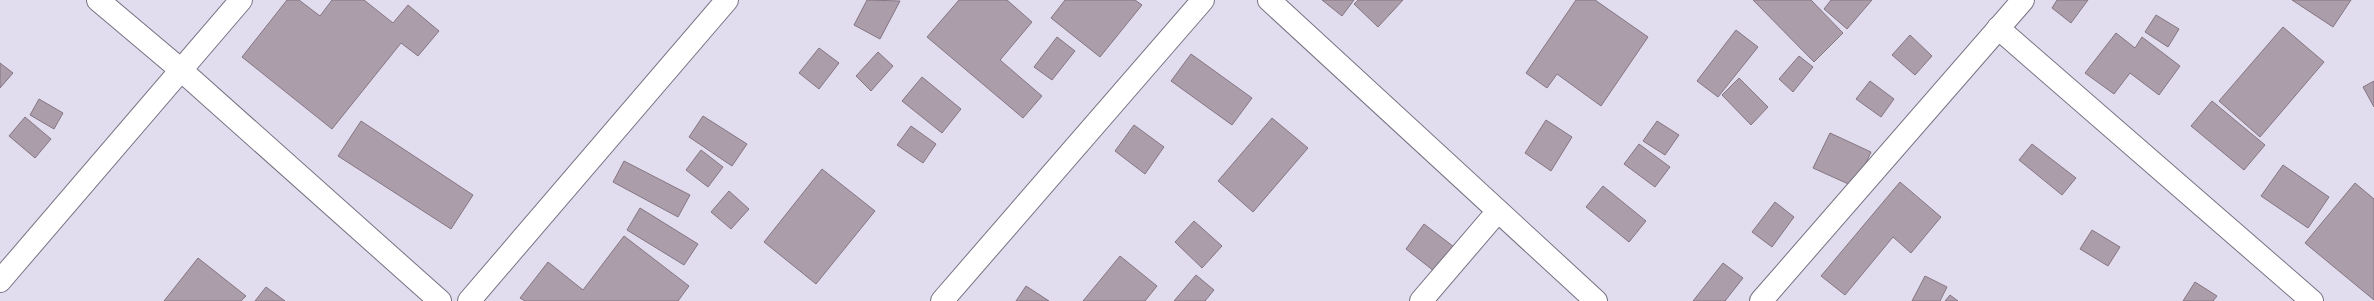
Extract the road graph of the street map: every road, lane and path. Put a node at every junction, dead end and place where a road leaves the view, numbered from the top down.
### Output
1 (98, 0) edge
2 (241, 0) edge
3 (727, 0) edge
4 (1203, 0) edge
5 (1269, 0) edge
6 (2023, 0) edge
7 (1998, 28) junction
8 (181, 70) junction
9 (1498, 211) junction
10 (0, 281) edge
11 (440, 301) edge
12 (469, 301) edge
13 (942, 301) edge
14 (1421, 301) edge
15 (1596, 301) edge
16 (1761, 301) edge
17 (2312, 301) edge

1 - 8 street
2 - 8 street
3 - 12 street
4 - 13 street
5 - 9 street
6 - 7 street
7 - 16 street
7 - 17 street
8 - 10 street
8 - 11 street
9 - 14 street
9 - 15 street

